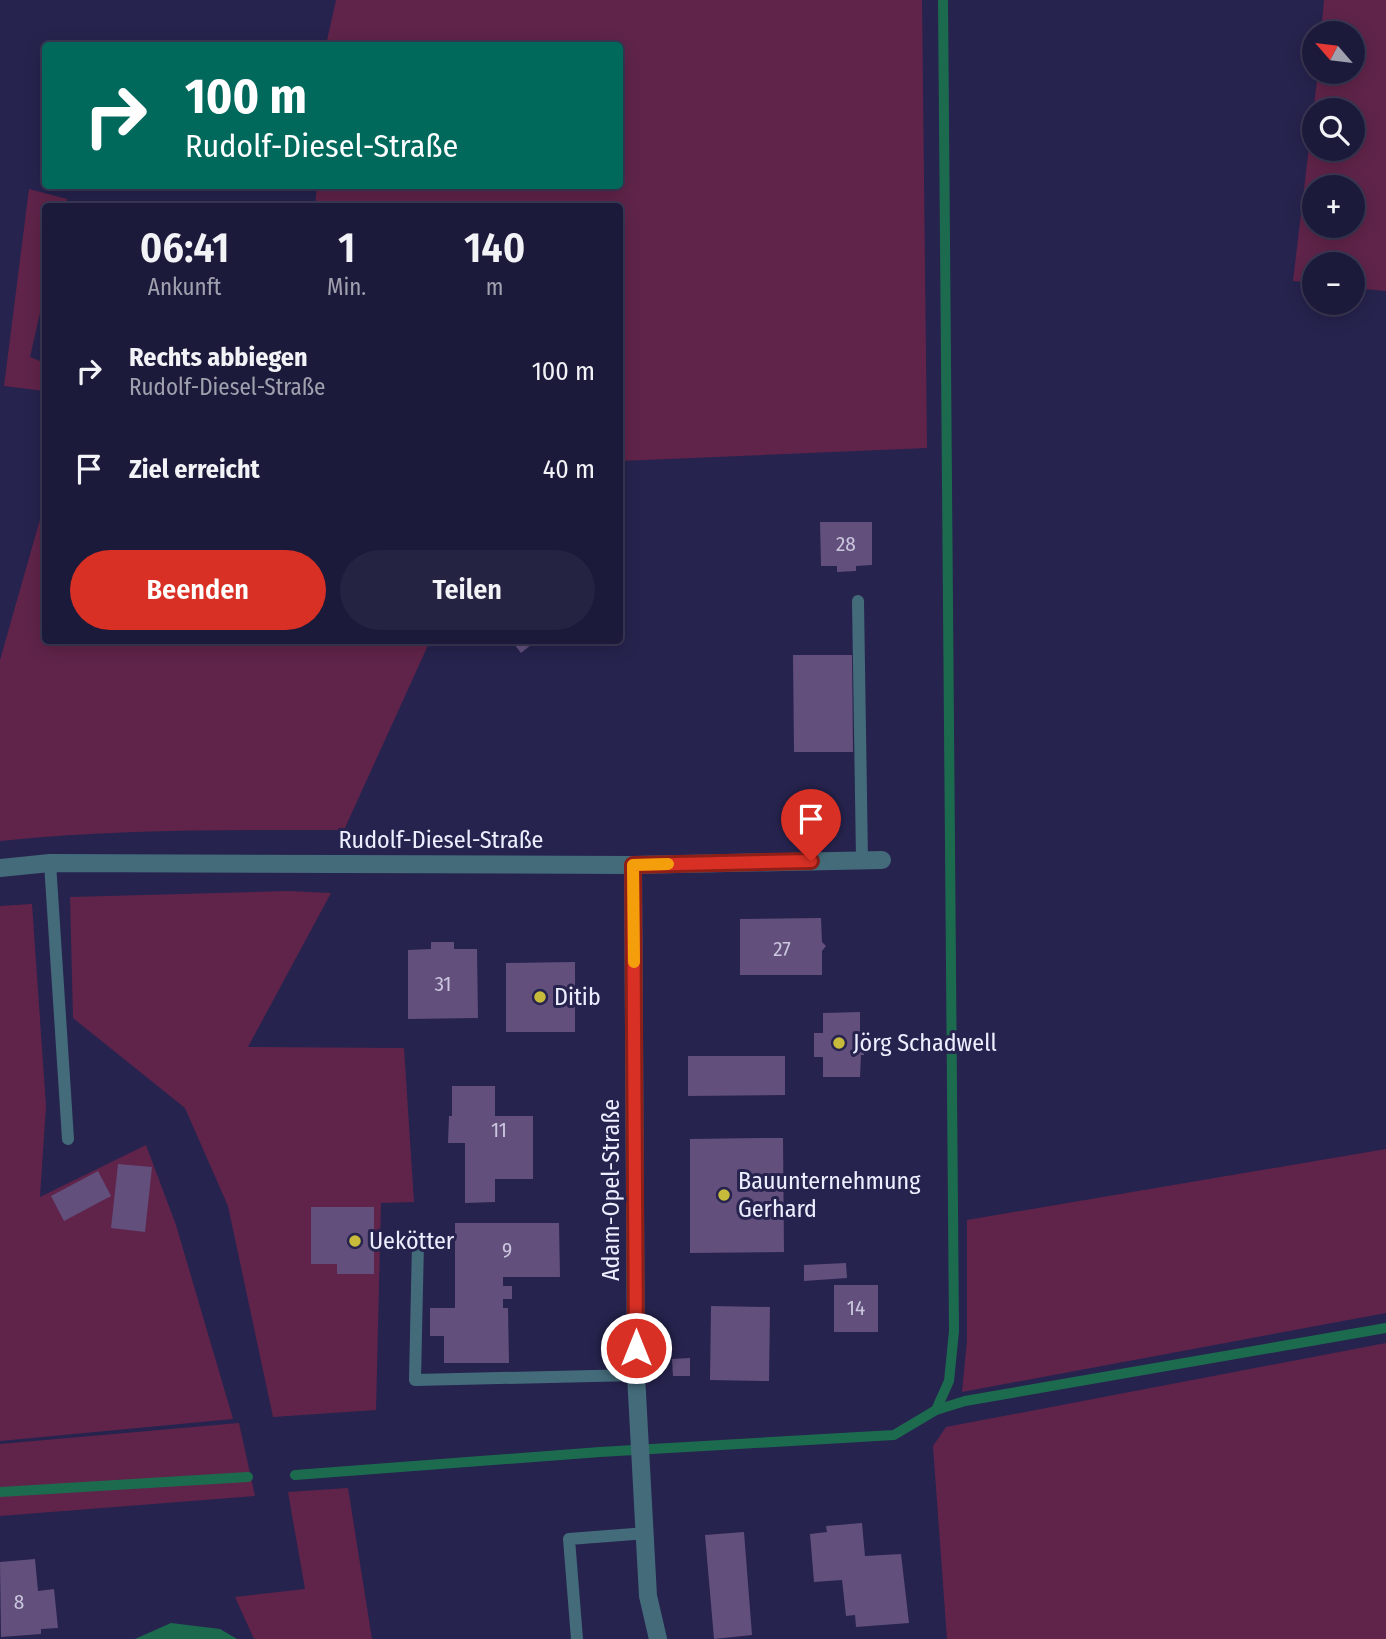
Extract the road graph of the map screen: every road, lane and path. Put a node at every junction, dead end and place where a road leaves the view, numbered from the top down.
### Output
1 (858, 601) dead end
2 (862, 860) junction
3 (882, 860) dead end
4 (50, 863) junction
5 (633, 865) junction
6 (0, 868) edge
7 (68, 1139) dead end
8 (418, 1242) dead end
9 (636, 1375) junction
10 (646, 1533) junction
11 (577, 1639) edge
12 (658, 1639) edge

1 - 2 lane
2 - 3 street, Rudolf-Diesel-Straße
2 - 5 street, Rudolf-Diesel-Straße
4 - 5 street, Rudolf-Diesel-Straße
4 - 6 street, Rudolf-Diesel-Straße
4 - 7 lane
5 - 9 street, Adam-Opel-Straße
8 - 9 lane
9 - 10 street, Adam-Opel-Straße
10 - 11 lane
10 - 12 street, Adam-Opel-Straße

